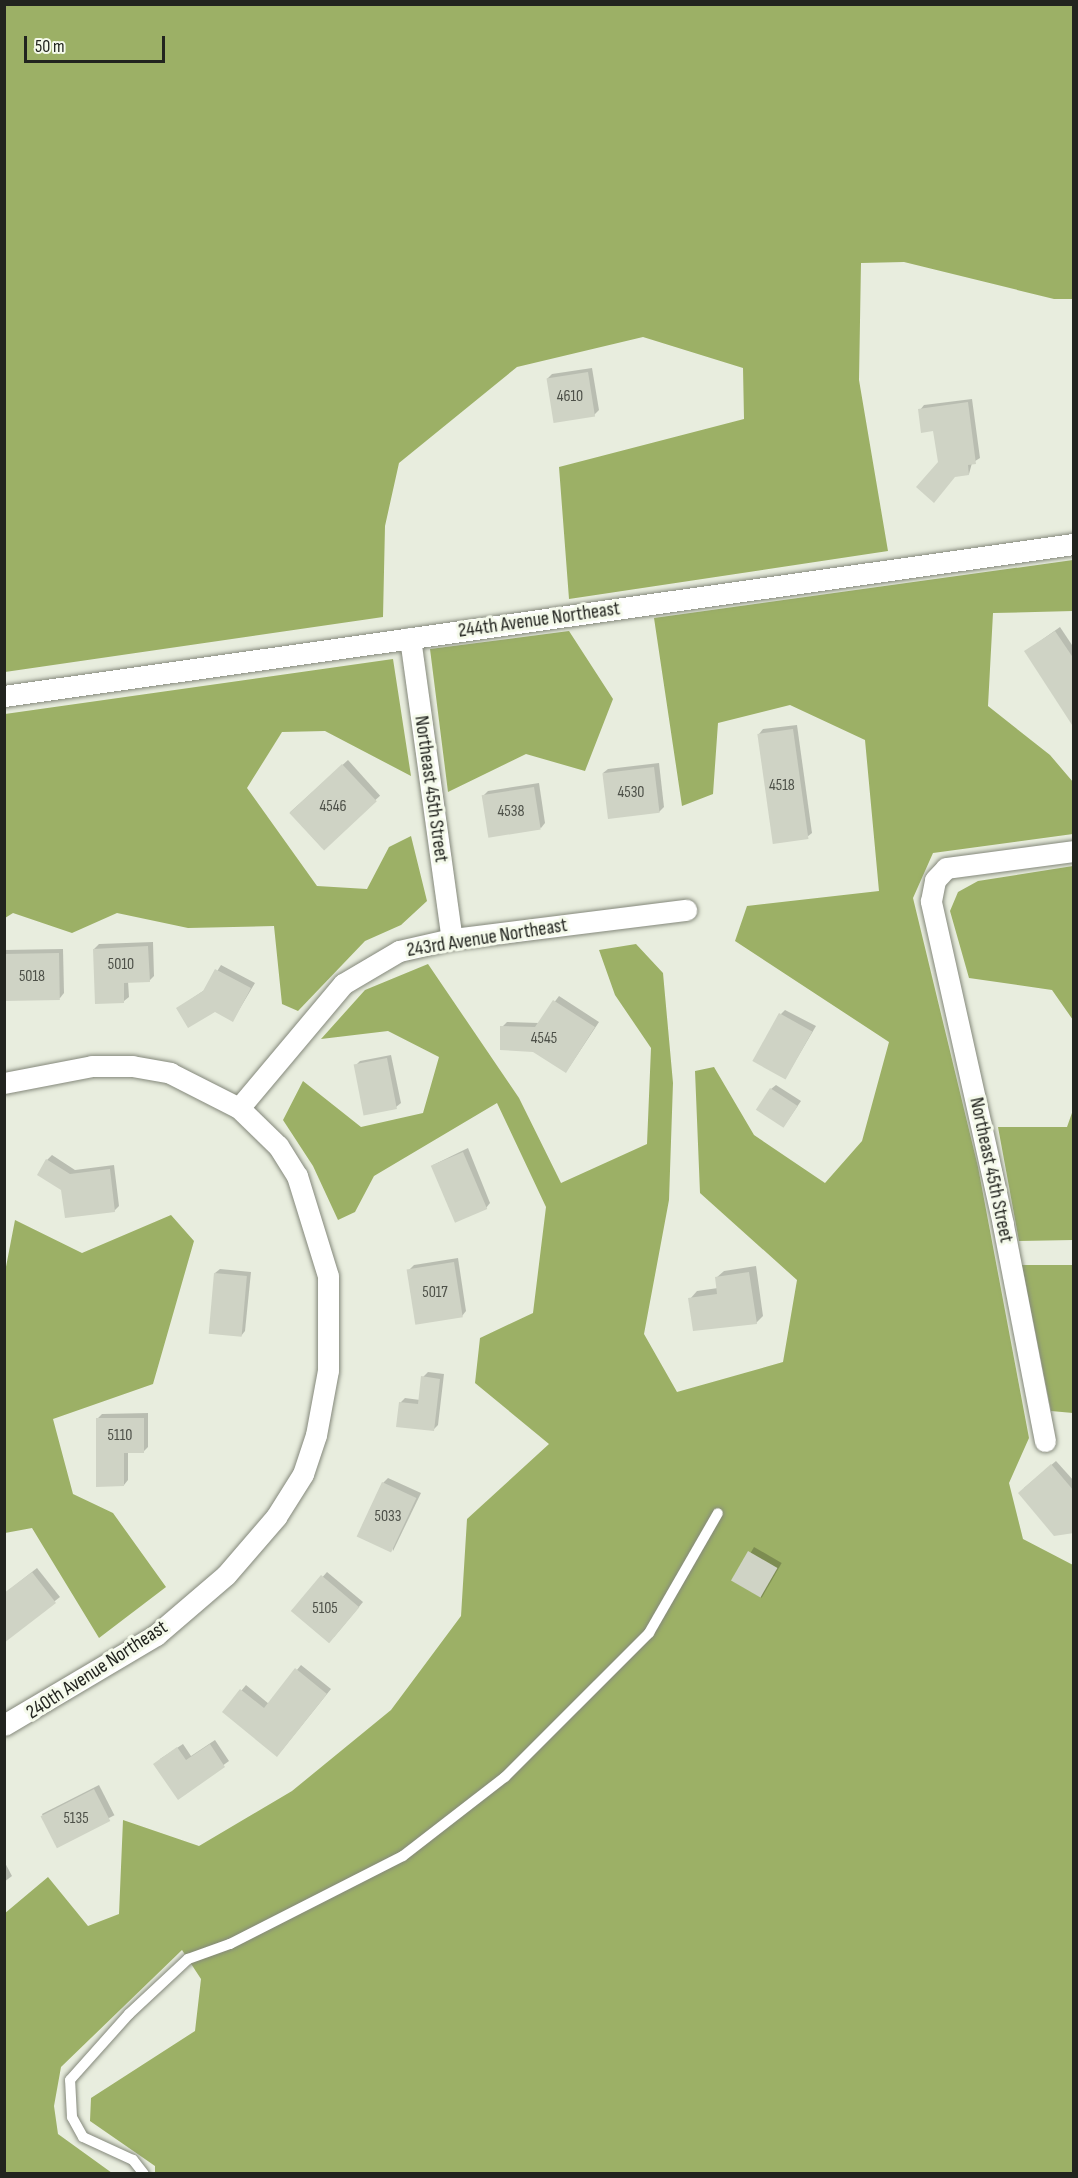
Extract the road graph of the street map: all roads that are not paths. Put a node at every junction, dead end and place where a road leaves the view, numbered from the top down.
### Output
1 (1074, 544) edge
2 (410, 638) junction
3 (4, 696) edge
4 (1074, 851) edge
5 (686, 910) dead end
6 (452, 939) junction
7 (4, 1083) edge
8 (239, 1108) junction
9 (1046, 1441) dead end
10 (718, 1513) dead end
11 (4, 1725) edge
12 (144, 2174) edge

1 - 2 street, 244th Avenue Northeast
2 - 3 street, 244th Avenue Northeast
2 - 6 street, Northeast 45th Street
4 - 9 street, Northeast 45th Street
5 - 6 street, 243rd Avenue Northeast
6 - 8 street, 243rd Avenue Northeast
7 - 8 street
8 - 11 street, 240th Avenue Northeast
10 - 12 lane

